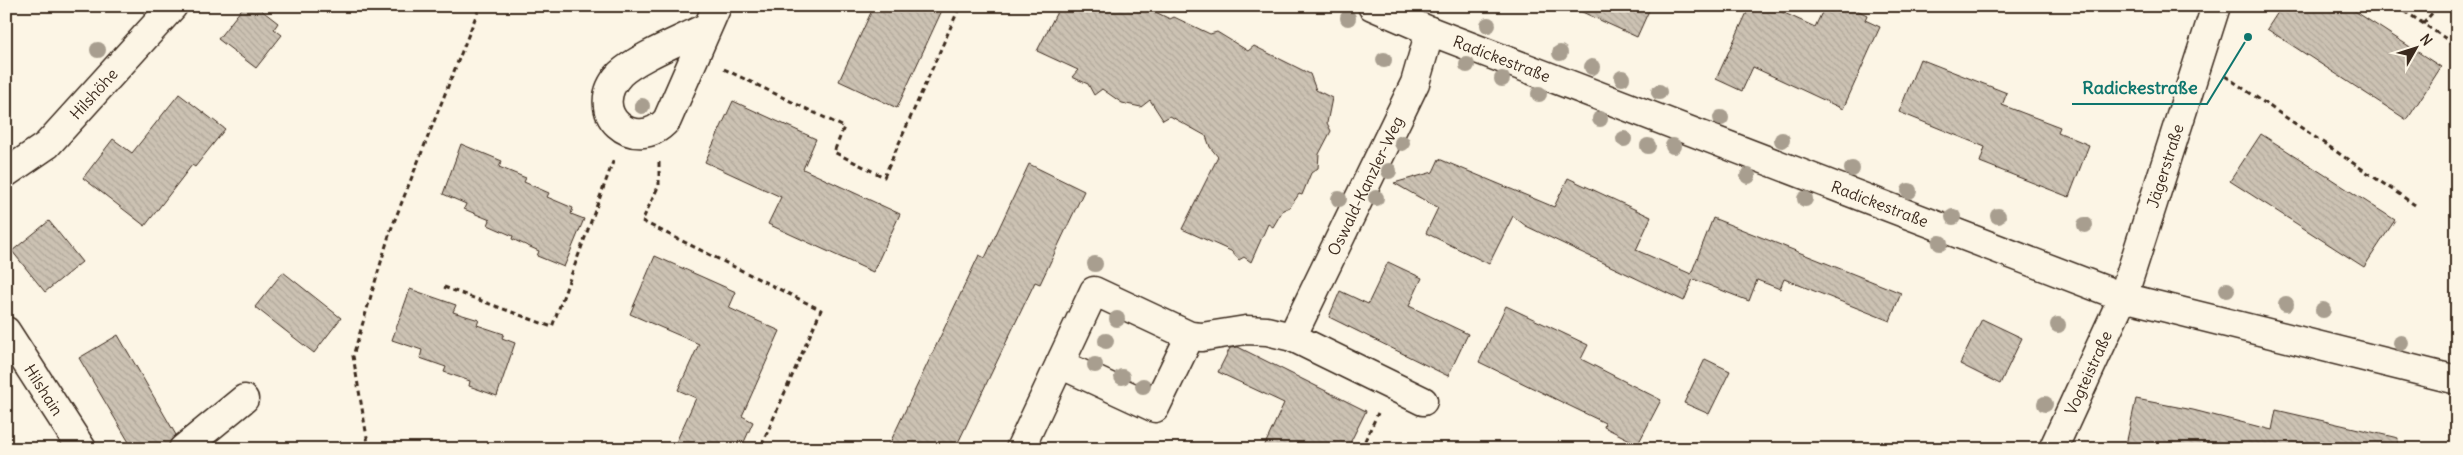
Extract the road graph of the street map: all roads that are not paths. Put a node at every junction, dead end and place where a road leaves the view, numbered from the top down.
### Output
1 (174, 6) edge
2 (1372, 6) edge
3 (2216, 6) edge
4 (712, 17) edge
5 (1430, 31) junction
6 (6, 173) edge
7 (2123, 296) junction
8 (6, 331) edge
9 (1190, 336) junction
10 (1292, 337) junction
11 (1060, 364) junction
12 (2457, 380) edge
13 (244, 399) dead end
14 (1423, 401) dead end
15 (82, 449) edge
16 (183, 449) edge
17 (1020, 449) edge
18 (2053, 449) edge

1 - 6 street, Hilshöhe
2 - 5 street, Radickestraße
3 - 7 street, Jägerstraße
4 - 4 street
5 - 7 street, Radickestraße
5 - 10 street, Oswald-Kanzler-Weg
7 - 12 street, Radickestraße
7 - 18 street, Vogteistraße
8 - 15 street, Hilshain
9 - 10 street
9 - 11 street
9 - 11 street
10 - 14 street
11 - 17 street
13 - 16 street

